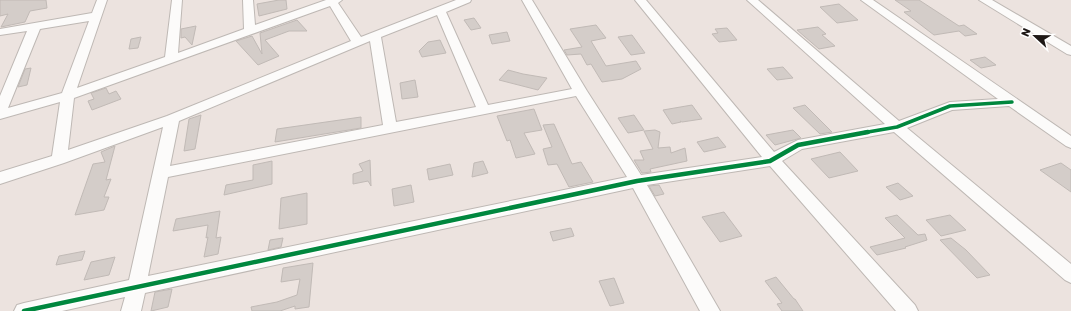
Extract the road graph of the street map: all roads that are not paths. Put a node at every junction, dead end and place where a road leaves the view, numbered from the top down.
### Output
1 (102, 0) edge
2 (177, 0) edge
3 (248, 0) edge
4 (466, 0) edge
5 (527, 0) edge
6 (640, 0) edge
7 (752, 0) edge
8 (866, 0) edge
9 (984, 0) edge
10 (333, 1) edge
11 (440, 10) junction
12 (96, 16) junction
13 (35, 26) junction
14 (250, 31) junction
15 (0, 32) edge
16 (375, 36) junction
17 (358, 42) junction
18 (1071, 50) edge
19 (171, 59) junction
20 (580, 91) junction
21 (68, 96) junction
22 (1012, 102) junction
23 (484, 110) junction
24 (0, 114) edge
25 (172, 119) junction
26 (390, 127) junction
27 (897, 127) junction
28 (1071, 143) edge
29 (59, 159) junction
30 (773, 160) junction
31 (160, 173) junction
32 (0, 178) edge
33 (637, 181) junction
34 (1071, 275) edge
35 (137, 286) junction
36 (24, 311) edge
37 (131, 311) edge
38 (710, 311) edge
39 (908, 311) edge

1 - 12 street
2 - 19 street
3 - 14 street
4 - 11 street
5 - 20 street
6 - 30 street
7 - 27 street
8 - 22 street
9 - 18 street
10 - 14 street
10 - 17 street
11 - 16 street
11 - 23 street
12 - 13 street
12 - 21 street
13 - 15 street
13 - 24 street
14 - 19 street
16 - 17 street
16 - 26 street
17 - 25 street
19 - 21 street
20 - 23 street
20 - 33 street
21 - 24 street
21 - 29 street
22 - 27 street
22 - 28 street
23 - 26 street
25 - 29 street
25 - 31 street
26 - 31 street
27 - 30 street
27 - 34 street
29 - 32 street
30 - 33 street
30 - 39 street
31 - 35 street
33 - 35 street
33 - 38 street
35 - 36 street
35 - 37 street

